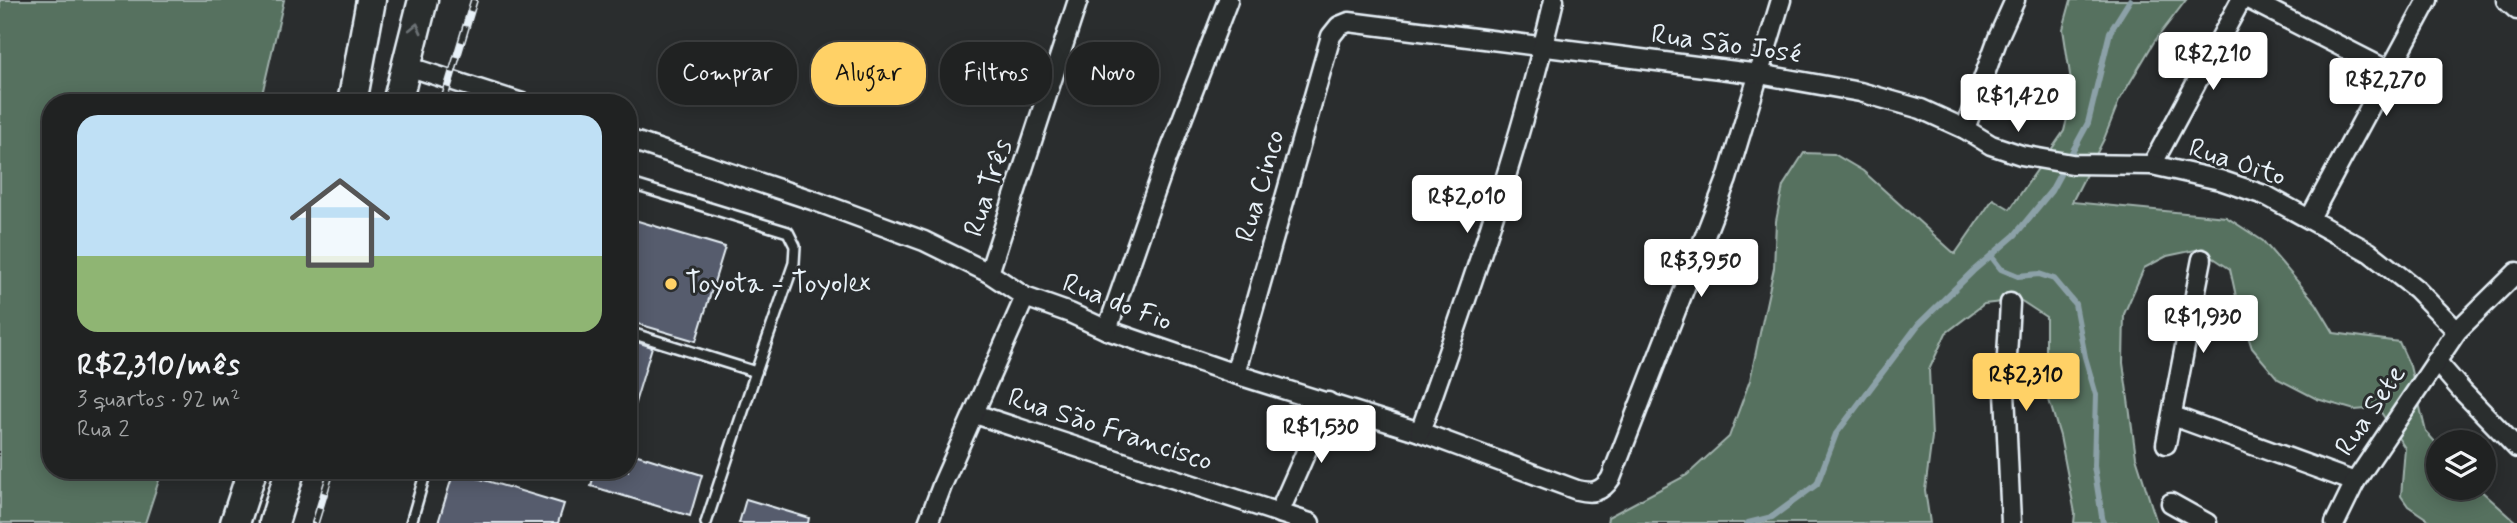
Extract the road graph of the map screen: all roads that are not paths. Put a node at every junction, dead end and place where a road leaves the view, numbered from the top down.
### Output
1 (371, 0) edge
2 (423, 0) edge
3 (1078, 0) edge
4 (1228, 0) edge
5 (1554, 0) edge
6 (1781, 0) edge
7 (2015, 0) edge
8 (2241, 0) edge
9 (2250, 0) edge
10 (2428, 0) edge
11 (2506, 0) edge
12 (2517, 10) edge
13 (1349, 22) joint
14 (1543, 48) junction
15 (407, 65) junction
16 (2389, 71) junction
17 (1759, 74) junction
18 (354, 94) edge
19 (399, 94) edge
20 (495, 94) edge
21 (1965, 129) junction
22 (637, 142) edge
23 (2152, 165) junction
24 (637, 186) edge
25 (2310, 218) junction
26 (2202, 259) dead end
27 (2517, 272) edge
28 (989, 273) junction
29 (1025, 297) junction
30 (2010, 303) dead end
31 (1107, 330) junction
32 (2457, 331) junction
33 (637, 335) edge
34 (2436, 361) junction
35 (756, 372) junction
36 (1235, 374) junction
37 (1328, 402) junction
38 (975, 414) junction
39 (2173, 416) junction
40 (1420, 432) junction
41 (2166, 444) dead end
42 (2517, 448) edge
43 (250, 479) edge
44 (288, 479) edge
45 (424, 479) edge
46 (2354, 482) junction
47 (2171, 503) dead end
48 (1279, 513) junction
49 (236, 523) edge
50 (274, 523) edge
51 (411, 523) edge
52 (706, 523) edge
53 (928, 523) edge
54 (1310, 523) edge
55 (2011, 523) edge
56 (2207, 523) edge
57 (2335, 523) edge

1 - 18 highway
15 -> 2 highway
3 - 28 street, Rua Três
4 - 31 street
5 - 14 street
6 - 17 street
7 - 21 street
8 - 23 street
9 - 16 street
10 - 16 street
11 - 12 street
13 - 14 street, Rua São José
13 - 36 street, Rua Cinco
14 - 17 street, Rua São José
14 - 40 street
15 - 19 highway
15 - 20 street
16 - 25 street
17 - 21 street, Rua São José
17 - 40 street, Rua do Fio
21 - 23 street, Rua Oito
22 - 28 street, Rua do Fio
23 - 25 street, Rua Oito
24 - 35 lane
25 - 32 street, Rua Oito
26 - 39 street
27 - 32 street
28 - 29 street, Rua do Fio
29 - 31 street, Rua do Fio
29 - 38 street
30 - 55 street
31 - 36 street, Rua do Fio
32 - 34 street
33 - 35 lane
34 - 42 street, Rua Sete
34 - 46 street, Rua Sete
35 - 52 lane
36 - 37 street, Rua do Fio
37 - 40 street, Rua do Fio
37 - 48 street
38 - 48 street, Rua São Francisco
38 - 53 street
39 - 41 street
39 - 46 street
43 - 49 highway
44 - 50 highway
45 - 51 lane
46 - 57 street, Rua Sete
47 - 56 street
48 - 54 street, Rua São Francisco

